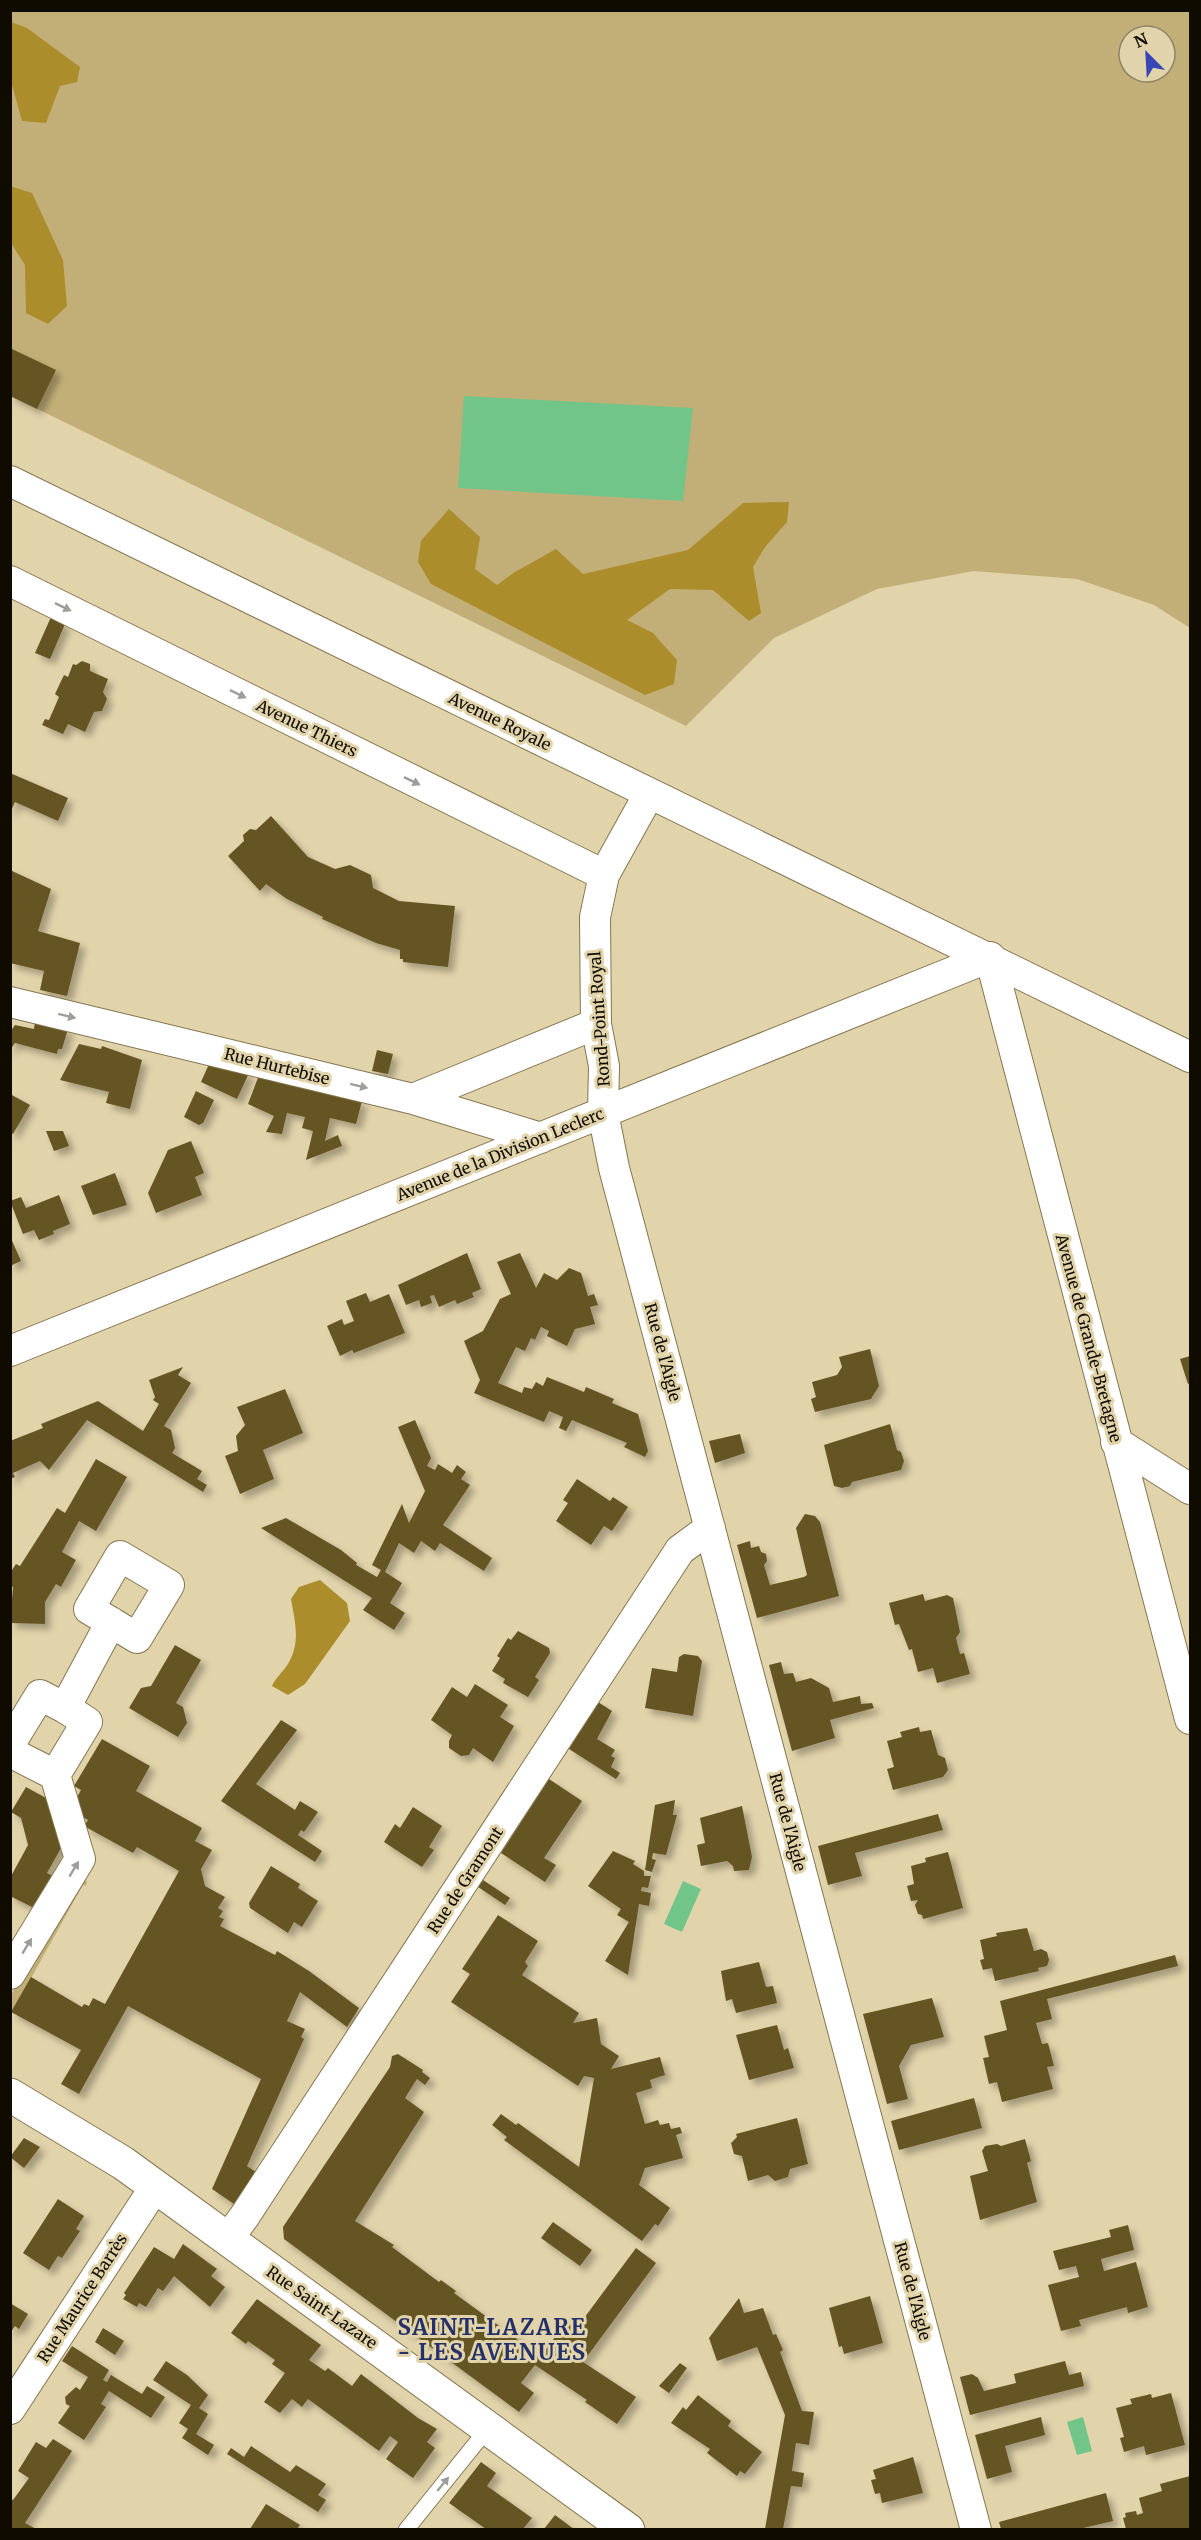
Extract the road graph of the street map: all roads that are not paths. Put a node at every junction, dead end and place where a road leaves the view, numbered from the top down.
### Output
1 (10, 481) edge
2 (10, 581) edge
3 (649, 794) junction
4 (604, 876) junction
5 (990, 957) junction
6 (10, 1002) edge
7 (596, 1023) junction
8 (1191, 1057) edge
9 (413, 1099) junction
10 (603, 1113) junction
11 (541, 1138) junction
12 (10, 1351) edge
13 (1116, 1442) junction
14 (1191, 1489) edge
15 (710, 1528) junction
16 (111, 1622) dead end
17 (65, 1708) junction
18 (1191, 1719) edge
19 (10, 1744) edge
20 (10, 1752) edge
21 (55, 1774) junction
22 (10, 1974) edge
23 (10, 2095) edge
24 (155, 2187) junction
25 (227, 2240) junction
26 (10, 2409) edge
27 (489, 2427) junction
28 (406, 2529) edge
29 (628, 2529) edge
30 (976, 2529) edge

1 - 3 street, Avenue Royale
2 -> 4 street, Avenue Thiers
3 - 4 street, Rond-Point Royal
3 - 5 street, Avenue Royale
4 - 7 street, Rond-Point Royal
5 - 8 street, Avenue Royale
5 - 10 street, Avenue de la Division Leclerc
5 - 13 street, Avenue de Grande-Bretagne
6 -> 9 street, Rue Hurtebise
7 - 9 street
7 - 10 street, Rond-Point Royal
9 - 11 street, Rue Hurtebise
10 - 11 street, Avenue de la Division Leclerc
10 - 15 street, Rue de l'Aigle
11 - 12 street, Avenue de la Division Leclerc
13 - 14 street
13 - 18 street, Avenue de Grande-Bretagne
15 - 25 street, Rue de Gramont
15 - 30 street, Rue de l'Aigle
16 - 17 street
17 - 19 street
17 - 21 street
20 - 21 street
22 -> 21 street
23 - 24 main road, Rue Saint-Lazare
24 - 25 main road, Rue Saint-Lazare
24 - 26 street, Rue Maurice Barrès
25 - 27 main road, Rue Saint-Lazare
28 -> 27 lane
27 - 29 main road, Rue Saint-Lazare

